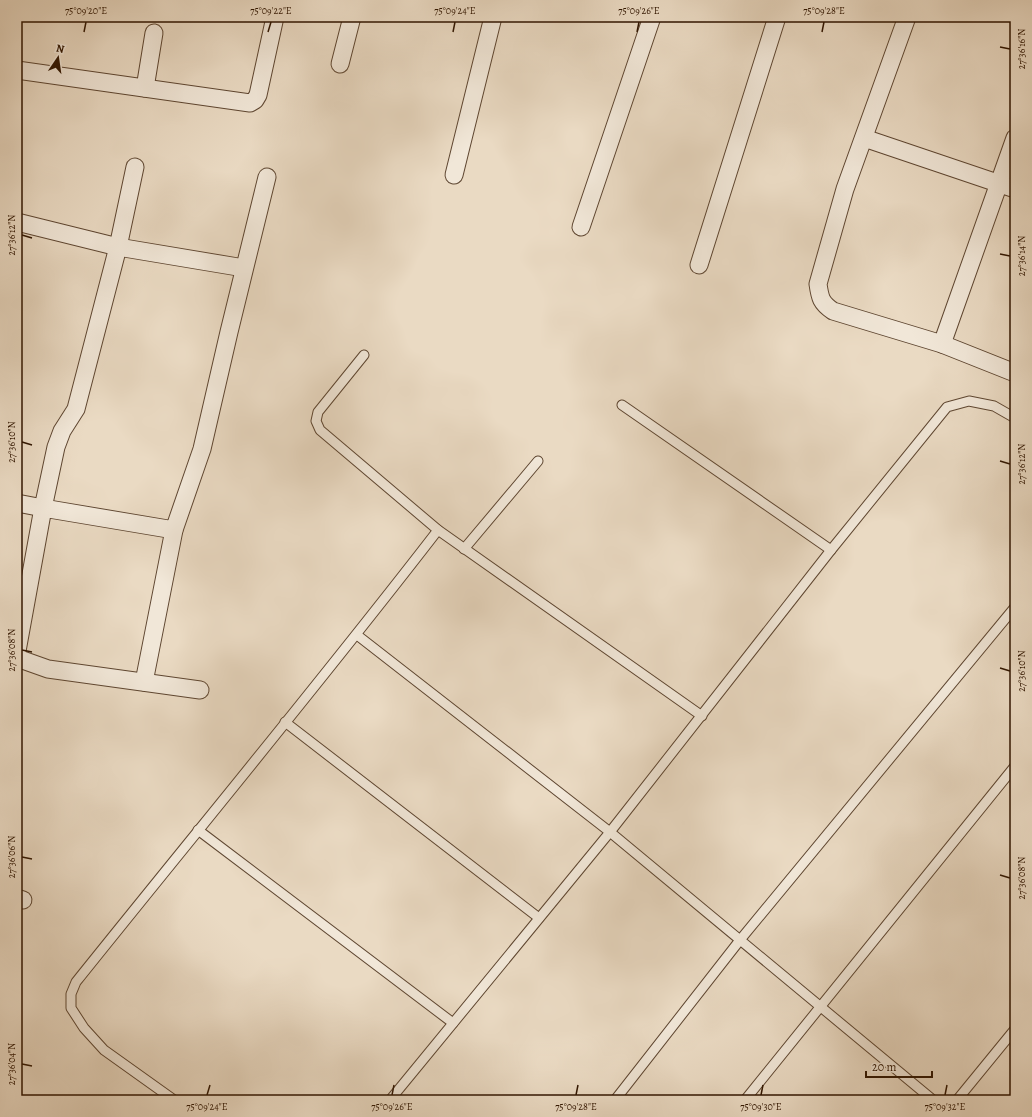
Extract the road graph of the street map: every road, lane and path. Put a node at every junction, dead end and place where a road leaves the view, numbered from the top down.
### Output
1 (275, 17) edge
2 (352, 17) edge
3 (493, 17) edge
4 (652, 17) edge
5 (777, 17) edge
6 (907, 17) edge
7 (154, 33) dead end
8 (340, 64) dead end
9 (17, 70) edge
10 (145, 88) junction
11 (864, 138) junction
12 (1015, 138) edge
13 (135, 167) dead end
14 (454, 175) dead end
15 (267, 177) dead end
16 (998, 183) junction
17 (1015, 189) edge
18 (17, 222) edge
19 (581, 227) dead end
20 (118, 247) junction
21 (699, 265) dead end
22 (244, 268) junction
23 (942, 344) junction
24 (364, 355) dead end
25 (1015, 373) edge
26 (622, 405) dead end
27 (1015, 418) edge
28 (538, 461) dead end
29 (17, 503) edge
30 (43, 508) junction
31 (174, 530) junction
32 (438, 530) junction
33 (464, 549) junction
34 (830, 550) junction
35 (1015, 607) edge
36 (357, 635) junction
37 (17, 651) edge
38 (17, 658) edge
39 (144, 682) junction
40 (200, 690) dead end
41 (702, 716) junction
42 (285, 722) junction
43 (1015, 766) edge
44 (198, 830) junction
45 (610, 832) junction
46 (539, 918) junction
47 (740, 940) junction
48 (820, 1007) junction
49 (453, 1023) junction
50 (1015, 1029) edge
51 (928, 1098) edge
52 (174, 1100) edge
53 (390, 1100) edge
54 (615, 1100) edge
55 (745, 1100) edge
56 (956, 1100) edge

1 - 10 street
2 - 8 street
3 - 14 street
4 - 19 street
5 - 21 street
6 - 11 street
7 - 10 street
9 - 10 street
11 - 16 street
11 - 23 street
12 - 16 street
13 - 20 street
15 - 22 street
16 - 17 street
16 - 23 street
18 - 20 street
20 - 22 street
20 - 30 street
22 - 31 street
23 - 25 street
24 - 32 lane
26 - 34 lane
27 - 34 lane
28 - 33 lane
29 - 30 street
30 - 31 street
30 - 37 street
31 - 39 street
32 - 33 lane
32 - 36 lane
33 - 41 lane
34 - 41 lane
35 - 47 lane
36 - 42 lane
36 - 45 lane
38 - 39 street
39 - 40 street
41 - 45 lane
42 - 44 lane
42 - 46 lane
43 - 48 lane
44 - 49 lane
44 - 52 lane
45 - 46 lane
45 - 47 lane
46 - 49 lane
47 - 48 lane
47 - 54 lane
48 - 51 lane
48 - 55 lane
49 - 53 lane
50 - 56 lane

